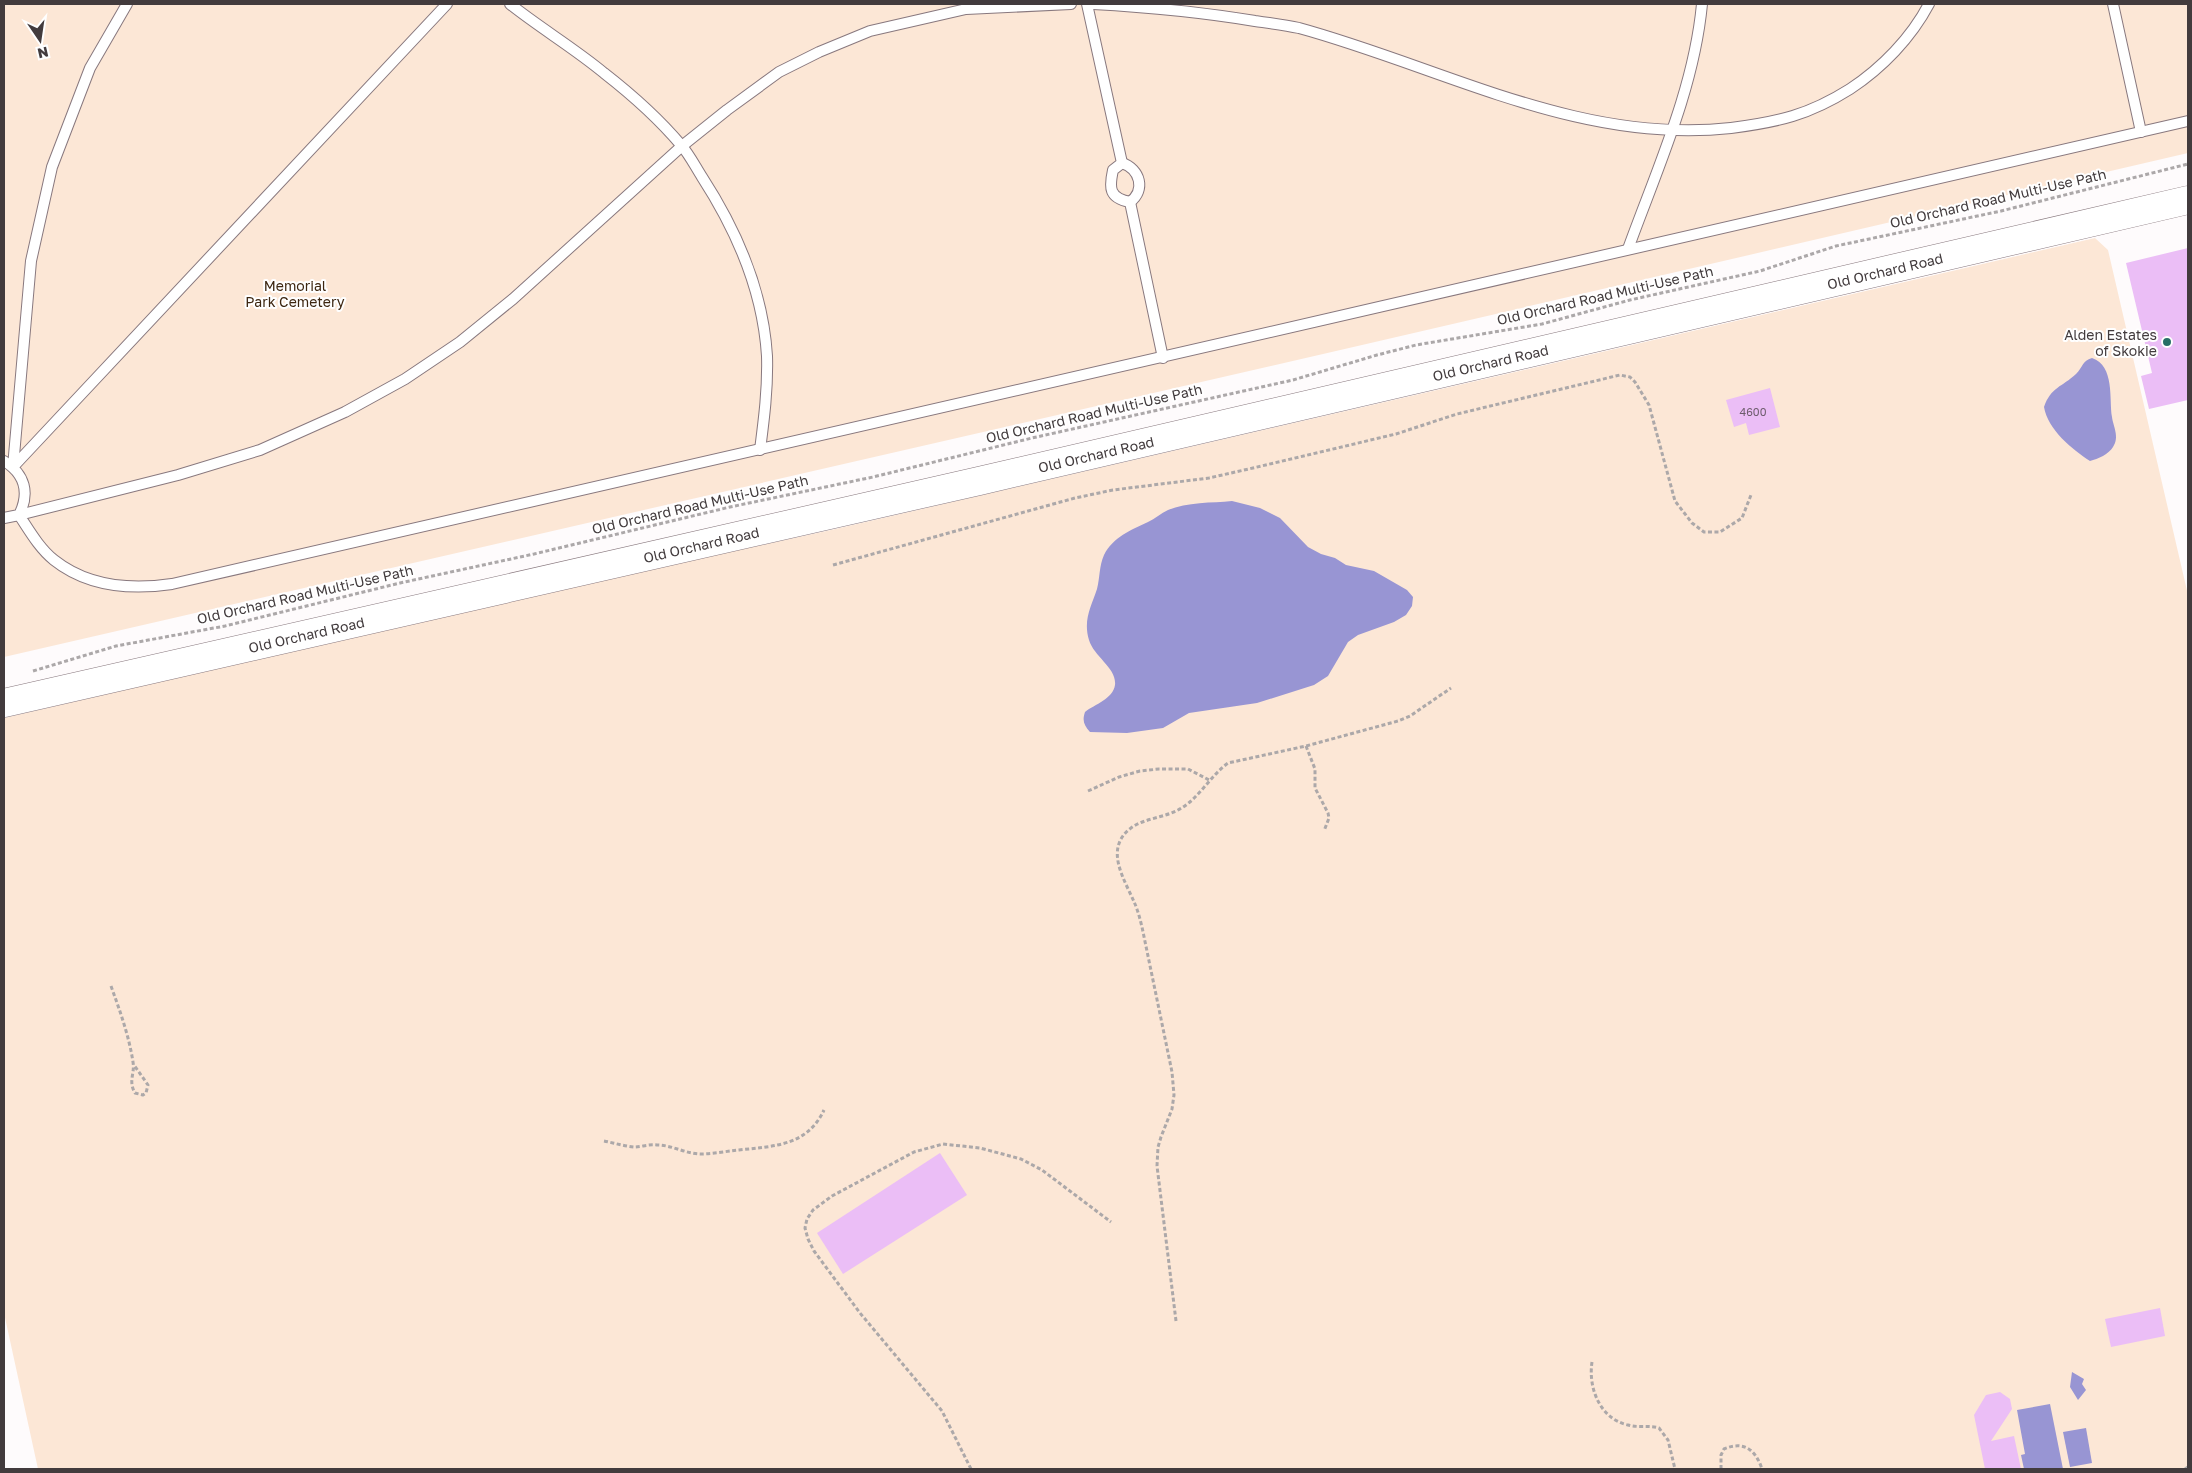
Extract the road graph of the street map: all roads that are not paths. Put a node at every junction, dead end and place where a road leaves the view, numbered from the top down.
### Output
1 (127, 4) edge
2 (447, 4) edge
3 (510, 4) edge
4 (1071, 4) edge
5 (1088, 4) edge
6 (1093, 4) edge
7 (1702, 4) edge
8 (1929, 4) edge
9 (2113, 4) edge
10 (2188, 121) edge
11 (1670, 131) junction
12 (2141, 132) junction
13 (682, 146) junction
14 (1122, 163) junction
15 (2188, 200) edge
16 (1130, 202) junction
17 (1628, 249) junction
18 (1163, 358) junction
19 (760, 450) junction
20 (4, 461) edge
21 (13, 467) junction
22 (18, 515) junction
23 (4, 518) edge
24 (4, 703) edge

1 - 21 lane
2 - 21 lane
3 - 13 lane
4 - 13 lane
5 - 14 lane
6 - 11 lane
7 - 11 lane
8 - 11 lane
9 - 12 lane
10 - 12 lane
11 - 17 lane
12 - 17 lane
13 - 19 lane
13 - 22 lane
14 - 16 lane
14 - 16 lane
15 - 24 main road, Old Orchard Road
16 - 18 lane
17 - 18 lane
18 - 19 lane
19 - 22 lane
20 - 21 lane
21 - 22 lane
22 - 23 lane

